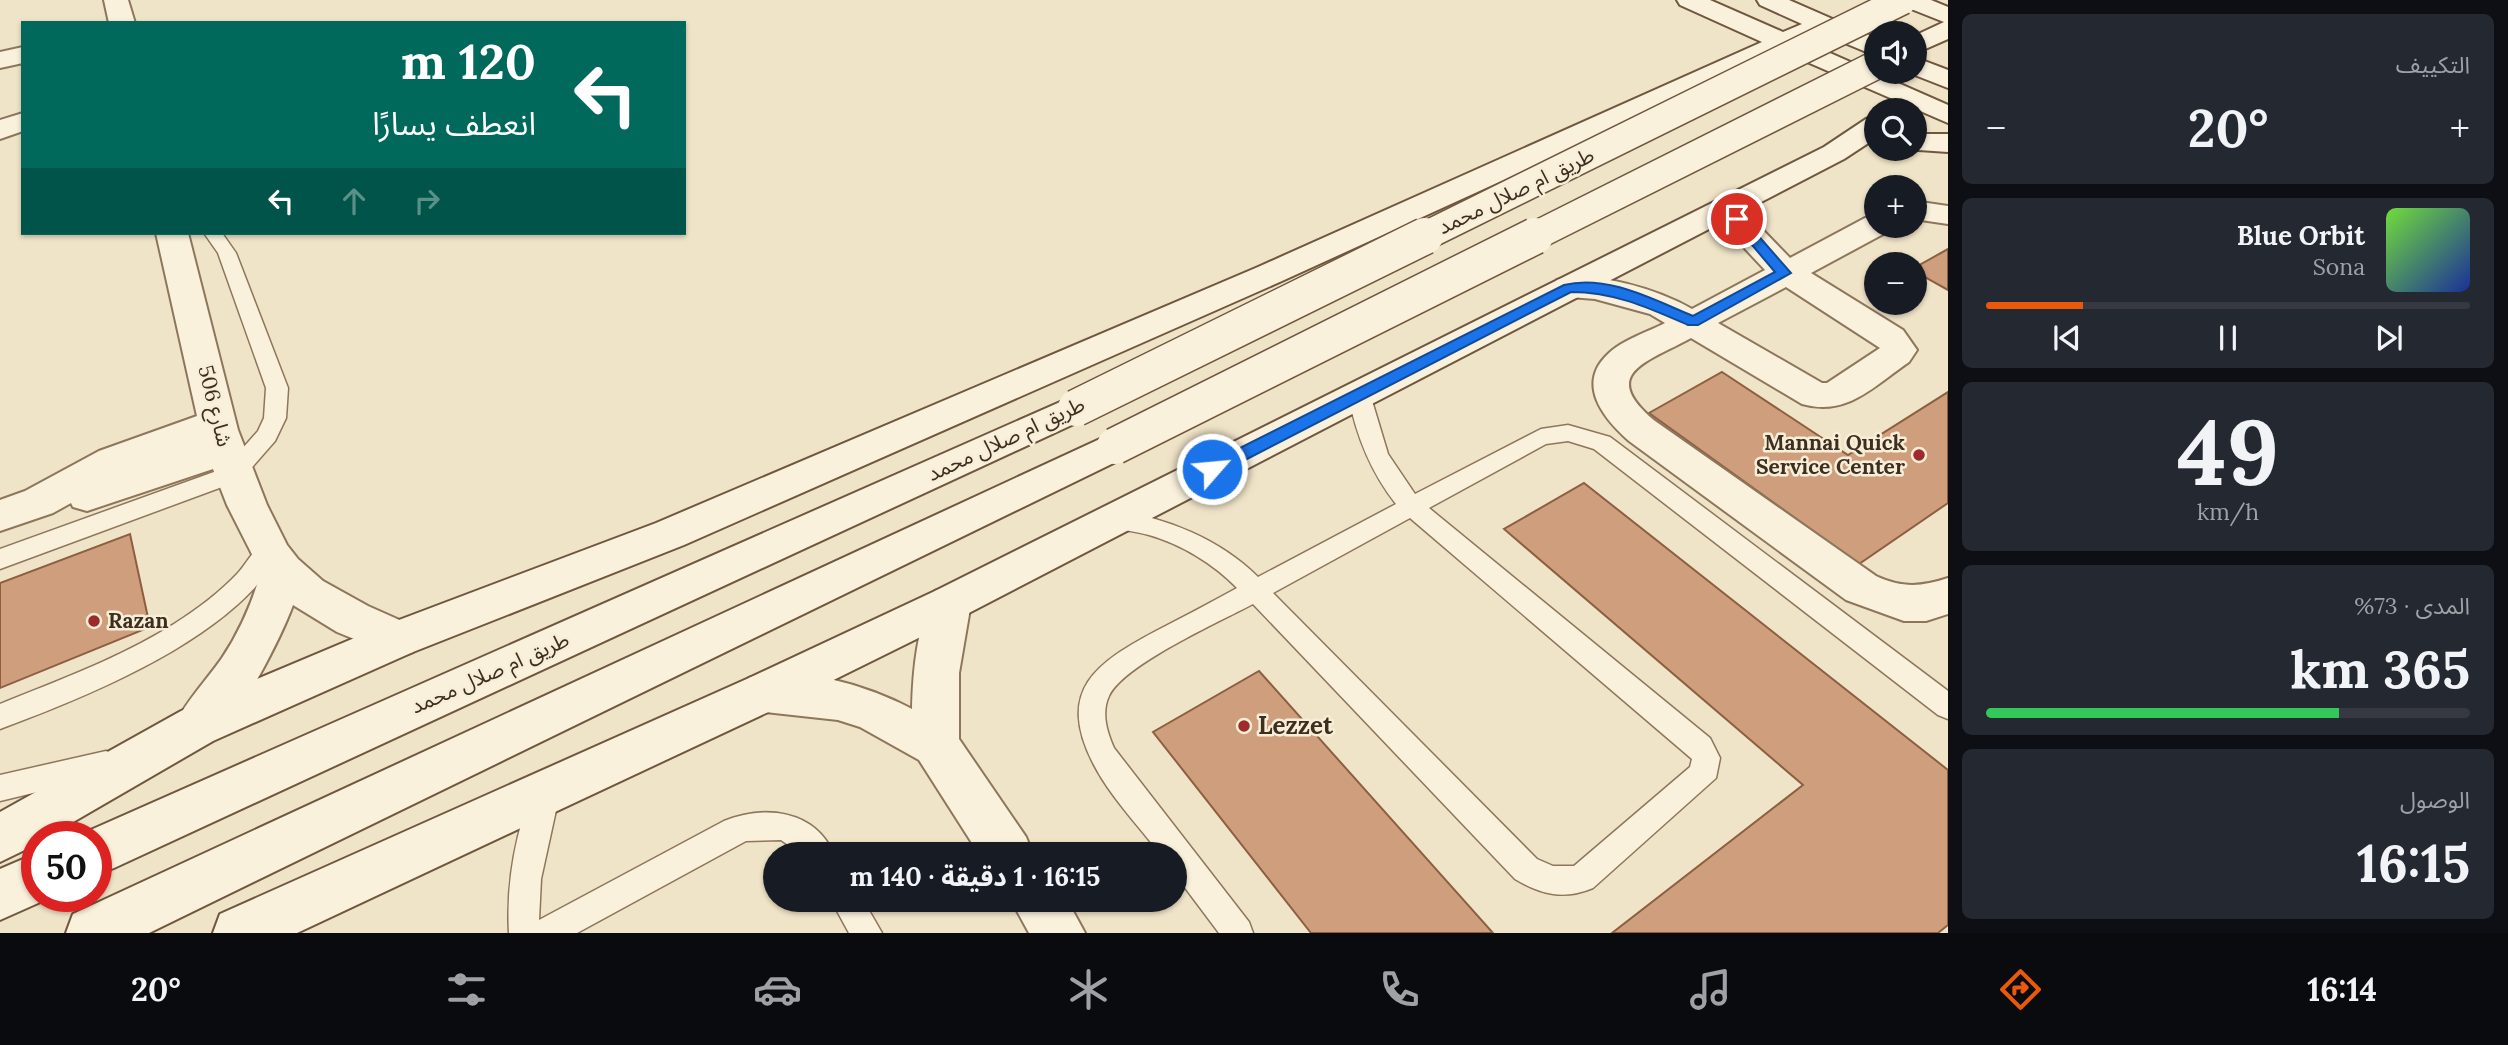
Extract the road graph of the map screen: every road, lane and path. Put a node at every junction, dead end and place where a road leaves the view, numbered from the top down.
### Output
1 (117, 0) edge
2 (1689, 0) edge
3 (1769, 0) edge
4 (1903, 0) edge
5 (1910, 0) edge
6 (1948, 16) edge
7 (122, 21) edge
8 (1823, 24) junction
9 (1948, 29) edge
10 (1927, 40) edge
11 (1864, 43) edge
12 (1782, 44) junction
13 (21, 55) edge
14 (0, 60) edge
15 (1864, 71) edge
16 (1927, 72) edge
17 (1948, 82) edge
18 (1892, 98) edge
19 (1921, 98) edge
20 (1927, 110) edge
21 (1948, 115) edge
22 (21, 122) edge
23 (0, 130) edge
24 (1864, 133) edge
25 (0, 135) edge
26 (21, 135) edge
27 (1927, 143) edge
28 (1948, 143) edge
29 (1864, 148) edge
30 (1834, 153) junction
31 (1730, 206) junction
32 (1927, 212) edge
33 (1948, 215) edge
34 (1864, 231) edge
35 (172, 235) edge
36 (214, 235) edge
37 (1784, 273) junction
38 (1569, 288) junction
39 (1693, 322) junction
40 (1359, 394) junction
41 (226, 449) junction
42 (1411, 506) junction
43 (0, 516) edge
44 (1114, 519) junction
45 (0, 559) edge
46 (276, 560) junction
47 (1255, 589) junction
48 (1948, 595) edge
49 (950, 603) junction
50 (398, 639) junction
51 (765, 692) junction
52 (1948, 707) edge
53 (0, 717) edge
54 (197, 726) junction
55 (936, 745) junction
56 (141, 758) junction
57 (0, 788) edge
58 (546, 792) junction
59 (0, 838) edge
60 (808, 842) edge
61 (999, 842) edge
62 (112, 844) edge
63 (21, 885) edge
64 (0, 895) edge
65 (854, 912) edge
66 (1045, 912) edge
67 (92, 933) edge
68 (239, 933) edge
69 (524, 933) edge
70 (546, 933) edge
71 (867, 933) edge
72 (1059, 933) edge
73 (1238, 933) edge

1 - 7 street
2 - 12 street
3 - 8 street
4 - 62 street, طريق ام صلال محمد, bridge
5 - 6 street
8 - 11 street
8 - 12 street
9 - 10 street
12 - 18 street
12 - 50 street
13 - 14 street
15 - 67 street, bridge
16 - 17 street
17 - 19 street
20 - 21 street
22 - 23 street
24 - 30 street
25 - 26 street
27 - 28 street
29 - 30 street
30 - 31 street
31 - 37 street
31 - 38 street
32 - 33 street
34 - 37 street
35 - 41 street, شارع 506
36 - 41 lane
37 - 39 street
37 - 39 street
38 - 39 street
38 - 40 street
39 - 48 street
40 - 42 lane
40 - 44 street
41 - 43 street
41 - 45 lane
41 - 46 street, شارع 506
42 - 47 lane
42 - 47 lane
42 - 52 lane
44 - 47 lane
44 - 49 street
46 - 50 street, شارع 506
46 - 53 lane
46 - 54 street
47 - 73 lane
49 - 51 street
49 - 55 street
50 - 54 street
51 - 55 street
51 - 58 street
54 - 56 street
55 - 61 street
56 - 57 lane
56 - 59 street
58 - 68 street
58 - 69 lane
60 - 70 lane
63 - 64 street
65 - 71 lane
66 - 72 street

